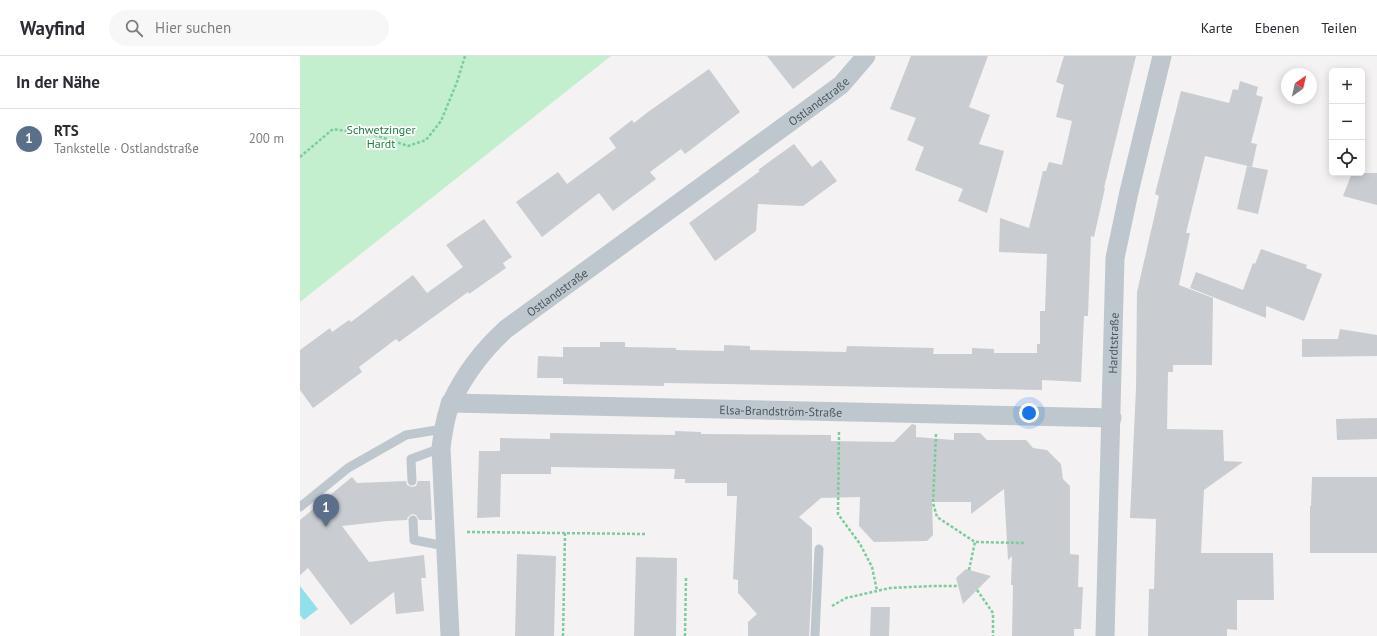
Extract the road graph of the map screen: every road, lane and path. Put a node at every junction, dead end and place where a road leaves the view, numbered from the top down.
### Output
1 (466, 56) edge
2 (866, 56) edge
3 (1162, 56) edge
4 (300, 157) edge
5 (450, 404) junction
6 (839, 412) junction
7 (936, 414) junction
8 (1112, 418) junction
9 (444, 429) junction
10 (441, 448) junction
11 (412, 481) dead end
12 (300, 507) edge
13 (413, 520) dead end
14 (565, 533) junction
15 (646, 534) dead end
16 (445, 539) junction
17 (975, 542) junction
18 (1024, 543) dead end
19 (819, 549) dead end
20 (969, 570) dead end
21 (686, 576) dead end
22 (958, 586) dead end
23 (977, 590) dead end
24 (877, 591) junction
25 (817, 615) junction
26 (450, 636) edge
27 (563, 636) edge
28 (685, 636) edge
29 (816, 636) edge
30 (993, 636) edge
31 (1106, 636) edge

1 - 4 path
2 - 5 street, Ostlandstraße
3 - 8 street, Hardtstraße
5 - 6 street, Elsa-Brandström-Straße
5 - 9 street, Ostlandstraße
6 - 7 street, Elsa-Brandström-Straße
6 - 24 path
7 - 8 street, Elsa-Brandström-Straße
7 - 17 path
8 - 31 street, Hardtstraße
9 - 10 street, Ostlandstraße
9 - 12 lane
10 - 11 lane
10 - 16 street, Ostlandstraße
13 - 16 lane
14 - 15 path
14 - 16 path
14 - 27 path
16 - 26 street, Ostlandstraße
17 - 18 path
17 - 20 path
19 - 25 lane
21 - 28 path
22 - 24 path
23 - 30 path
24 - 25 path
25 - 29 lane

